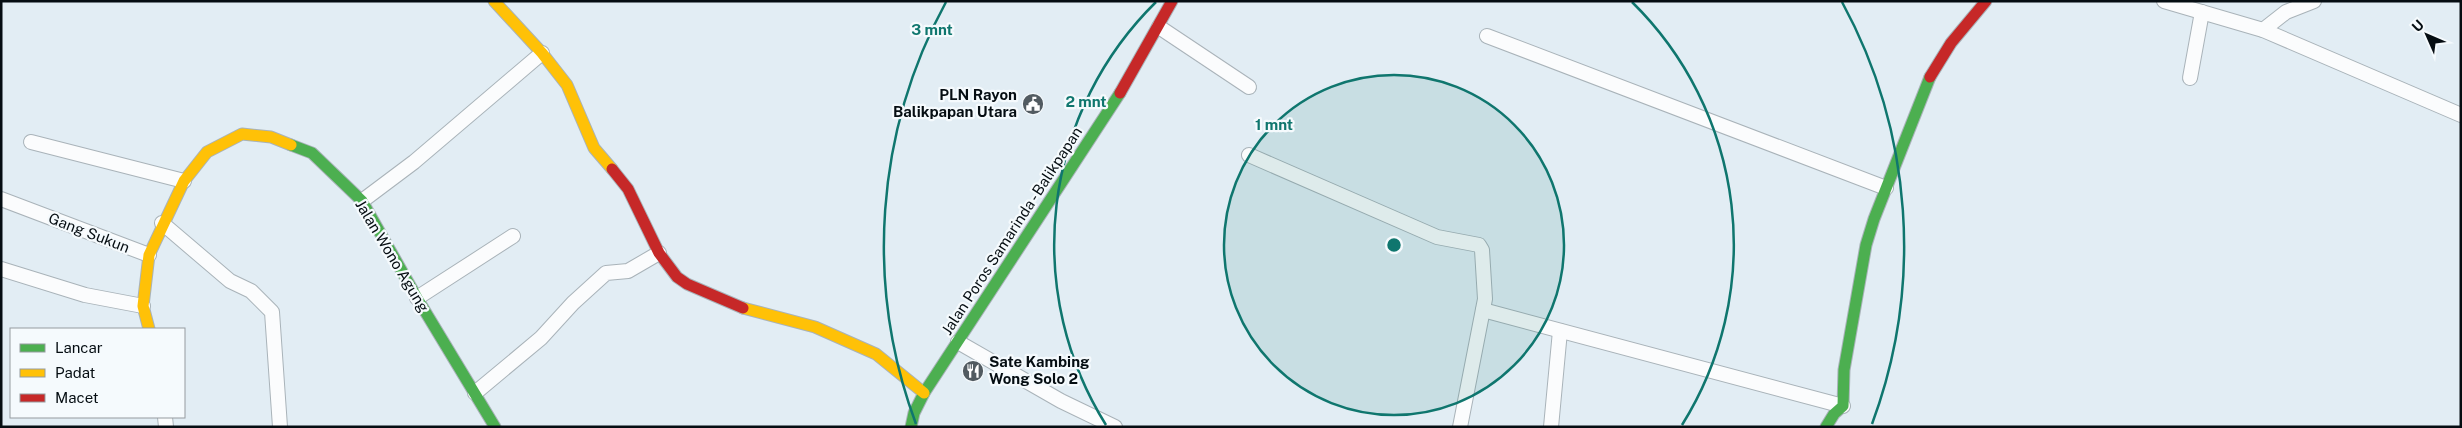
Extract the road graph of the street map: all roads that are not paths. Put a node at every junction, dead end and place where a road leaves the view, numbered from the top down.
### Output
1 (494, 1) edge
2 (1172, 1) edge
3 (1986, 1) edge
4 (2164, 1) edge
5 (2314, 1) edge
6 (2202, 12) junction
7 (1159, 27) junction
8 (2263, 30) junction
9 (1486, 36) dead end
10 (542, 53) junction
11 (2190, 78) dead end
12 (1249, 87) dead end
13 (2461, 115) edge
14 (31, 142) dead end
15 (1249, 155) dead end
16 (184, 181) junction
17 (1886, 188) junction
18 (1, 199) edge
19 (362, 201) junction
20 (162, 223) junction
21 (513, 236) dead end
22 (659, 253) junction
23 (148, 255) junction
24 (1, 269) edge
25 (417, 298) junction
26 (143, 306) junction
27 (1483, 310) junction
28 (149, 328) edge
29 (1560, 331) junction
30 (958, 342) junction
31 (924, 392) junction
32 (475, 394) junction
33 (1843, 406) junction
34 (280, 427) edge
35 (495, 427) edge
36 (911, 427) edge
37 (1115, 427) edge
38 (1460, 427) edge
39 (1551, 427) edge
40 (1826, 427) edge

1 - 10 main road
2 - 7 main road, Jalan Poros Samarinda - Balikpapan
3 - 17 main road
4 - 6 street
5 - 8 street
6 - 8 street
6 - 11 street
7 - 12 street
7 - 30 main road, Jalan Poros Samarinda - Balikpapan
8 - 13 street
9 - 17 street
10 - 19 street
10 - 22 main road
14 - 16 street
15 - 27 street
16 - 19 main road, Jalan Wono Agung
16 - 20 main road, Jalan Wono Agung
17 - 33 main road
18 - 23 street, Gang Sukun
19 - 25 main road, Jalan Wono Agung
20 - 23 main road, Jalan Wono Agung
20 - 34 street
21 - 25 street
22 - 31 main road
22 - 32 street
23 - 26 main road, Jalan Wono Agung
24 - 26 street
25 - 32 main road, Jalan Wono Agung
26 - 28 main road, Jalan Wono Agung
27 - 29 street
27 - 38 street
29 - 33 street
29 - 39 street
30 - 31 main road, Jalan Poros Samarinda - Balikpapan
30 - 37 street
31 - 36 main road, Jalan Poros Samarinda - Balikpapan
32 - 35 main road, Jalan Wono Agung
33 - 40 main road

